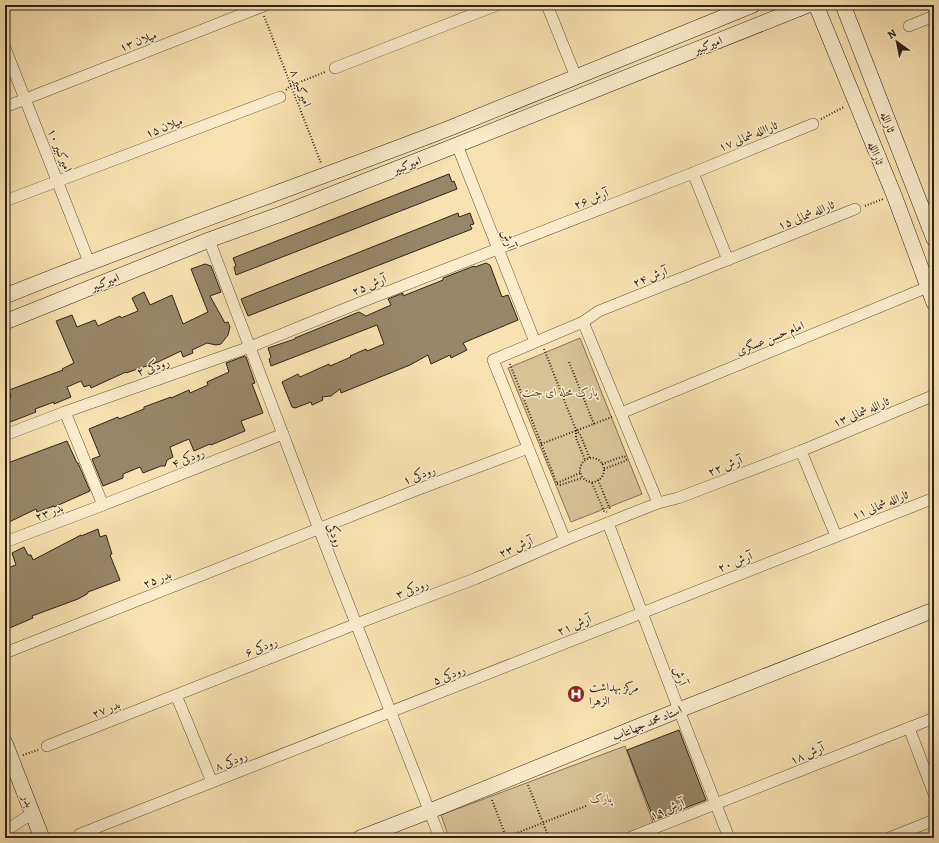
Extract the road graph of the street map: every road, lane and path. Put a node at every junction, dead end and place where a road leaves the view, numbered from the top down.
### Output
1 (497, 5) edge
2 (547, 5) edge
3 (752, 5) edge
4 (808, 5) edge
5 (816, 5) edge
6 (843, 5) edge
7 (264, 6) edge
8 (933, 19) edge
9 (909, 26) dead end
10 (5, 48) edge
11 (335, 68) joint
12 (576, 77) junction
13 (290, 86) junction
14 (280, 97) joint
15 (25, 99) junction
16 (855, 101) junction
17 (5, 107) edge
18 (813, 124) joint
19 (457, 145) junction
20 (693, 173) junction
21 (326, 174) junction
22 (58, 181) junction
23 (276, 194) junction
24 (894, 195) junction
25 (5, 200) edge
26 (854, 210) joint
27 (284, 213) junction
28 (933, 235) edge
29 (209, 240) junction
30 (498, 249) junction
31 (728, 260) junction
32 (89, 262) junction
33 (928, 287) junction
34 (5, 296) edge
35 (934, 303) edge
36 (5, 322) edge
37 (583, 322) junction
38 (538, 341) junction
39 (250, 347) junction
40 (516, 361) dead end
41 (569, 362) dead end
42 (930, 397) dead end
43 (65, 412) junction
44 (621, 413) junction
45 (594, 424) junction
46 (576, 430) junction
47 (283, 434) junction
48 (5, 435) edge
49 (541, 444) junction
50 (528, 448) junction
51 (801, 451) junction
52 (590, 458) junction
53 (585, 460) junction
54 (602, 464) junction
55 (604, 469) junction
56 (580, 474) junction
57 (582, 478) junction
58 (598, 480) junction
59 (592, 482) junction
60 (557, 484) junction
61 (934, 498) edge
62 (658, 503) junction
63 (103, 505) junction
64 (608, 523) junction
65 (319, 529) junction
66 (836, 536) junction
67 (565, 540) junction
68 (5, 542) edge
69 (477, 578) joint
70 (934, 610) edge
71 (643, 612) junction
72 (356, 624) junction
73 (5, 653) edge
74 (516, 662) joint
75 (176, 695) junction
76 (679, 710) junction
77 (391, 712) junction
78 (934, 718) edge
79 (909, 728) junction
80 (5, 743) edge
81 (46, 746) joint
82 (12, 760) junction
83 (523, 773) junction
84 (212, 782) junction
85 (487, 788) junction
86 (934, 794) edge
87 (715, 804) junction
88 (586, 806) dead end
89 (430, 811) junction
90 (33, 813) junction
91 (934, 820) edge
92 (543, 823) junction
93 (5, 831) edge
94 (80, 834) dead end
95 (42, 838) edge
96 (360, 838) edge
97 (440, 838) edge
98 (506, 838) edge
99 (549, 838) edge
100 (629, 838) edge
101 (729, 838) edge
102 (889, 838) edge

1 - 11 street
2 - 12 street
3 - 12 street, امیرکبیر
4 - 19 street, امیرکبیر
5 - 16 street, ثاراالله
6 - 28 street, ثارالله
7 - 13 path, امیرکبیر ۸
7 - 15 street, میلان ۱۳
8 - 9 street
10 - 15 street, امیرکبیر ۱۰
11 - 13 path
12 - 21 street, امیرکبیر
13 - 14 path
13 - 21 path, امیرکبیر ۸
14 - 22 street, میلان ۱۵
15 - 17 street, میلان ۱۳
15 - 22 street, امیرکبیر ۱۰
16 - 18 path
16 - 24 street, ثاراالله
18 - 20 street, ثاراالله شمالی ۱۷
19 - 27 street, امیرکبیر
19 - 30 street, آرش
20 - 30 street, آرش ۲۶
20 - 31 street
21 - 23 street, امیرکبیر
22 - 25 street, میلان ۱۵
22 - 32 street, امیرکبیر ۱۰
23 - 27 street
23 - 32 street, امیرکبیر
24 - 26 path
24 - 33 street, ثاراالله
26 - 31 street, ثارالله شمالی ۱۵
27 - 29 street, امیرکبیر
29 - 36 street, امیرکبیر
29 - 39 street, رودکی
30 - 38 street, آرش
30 - 39 street, آرش ۲۵
31 - 37 street, آرش ۲۴
32 - 34 street, امیرکبیر
33 - 35 street, ثاراالله
33 - 44 street, امام حسن عسگری
37 - 38 street, آرش ۲۴
37 - 44 street
38 - 46 path
38 - 50 street, آرش ۲۴
39 - 43 street, رودکی ۲
39 - 47 street, رودکی
40 - 49 path
41 - 45 path
42 - 51 street, ثارالله شمالی ۱۳
43 - 48 street, رودکی ۲
43 - 63 street
44 - 45 path
44 - 62 street
45 - 46 path
46 - 49 path
46 - 52 path
46 - 53 path
47 - 63 street, رودکی ۴
47 - 65 street, رودکی
49 - 50 path
49 - 60 path
50 - 65 street, رودکی ۱
50 - 67 street
51 - 62 street, آرش ۲۲
51 - 66 street
52 - 53 path
52 - 54 path
53 - 56 path
54 - 55 path
54 - 55 path
55 - 58 path
56 - 57 path
56 - 60 path
57 - 59 path
57 - 60 path
58 - 59 path
58 - 59 path
61 - 66 street, ثارالله شمالی ۱۱
62 - 64 street, آرش ۲۲
63 - 68 street, بدر ۲۳
64 - 67 street, آرش ۲۳
64 - 71 street, آرش
65 - 72 street, رودکی
65 - 73 street, بدر ۲۵
66 - 71 street, آرش ۲۰
67 - 69 street, آرش ۲۳
69 - 72 street, رودکی ۳
70 - 76 street, استاد محمد جهانتاب
71 - 74 street, آرش ۲۱
71 - 76 street, آرش
72 - 75 street, رودکی ۶
72 - 77 street, رودکی
74 - 77 street, رودکی ۵
75 - 81 street, بدر ۲۷
75 - 84 street
76 - 83 street, استاد محمد جهانتاب
76 - 87 street, آرش
77 - 84 street, رودکی ۸
77 - 89 street, رودکی
78 - 79 street, آرش ۱۸
79 - 86 street
79 - 87 street, آرش ۱۸
80 - 82 street, بدر
81 - 82 path
82 - 90 street, بدر
83 - 85 street, استاد محمد جهانتاب
83 - 92 path
84 - 94 street, رودکی ۸
85 - 89 street, استاد محمد جهانتاب
85 - 98 path
87 - 100 street, آرش ۱۹
87 - 101 street, آرش
88 - 92 path
89 - 96 street, استاد محمد جهانتاب
89 - 97 street, رودکی
90 - 93 street
90 - 95 street, بدر
91 - 102 street
92 - 98 path
92 - 99 path

